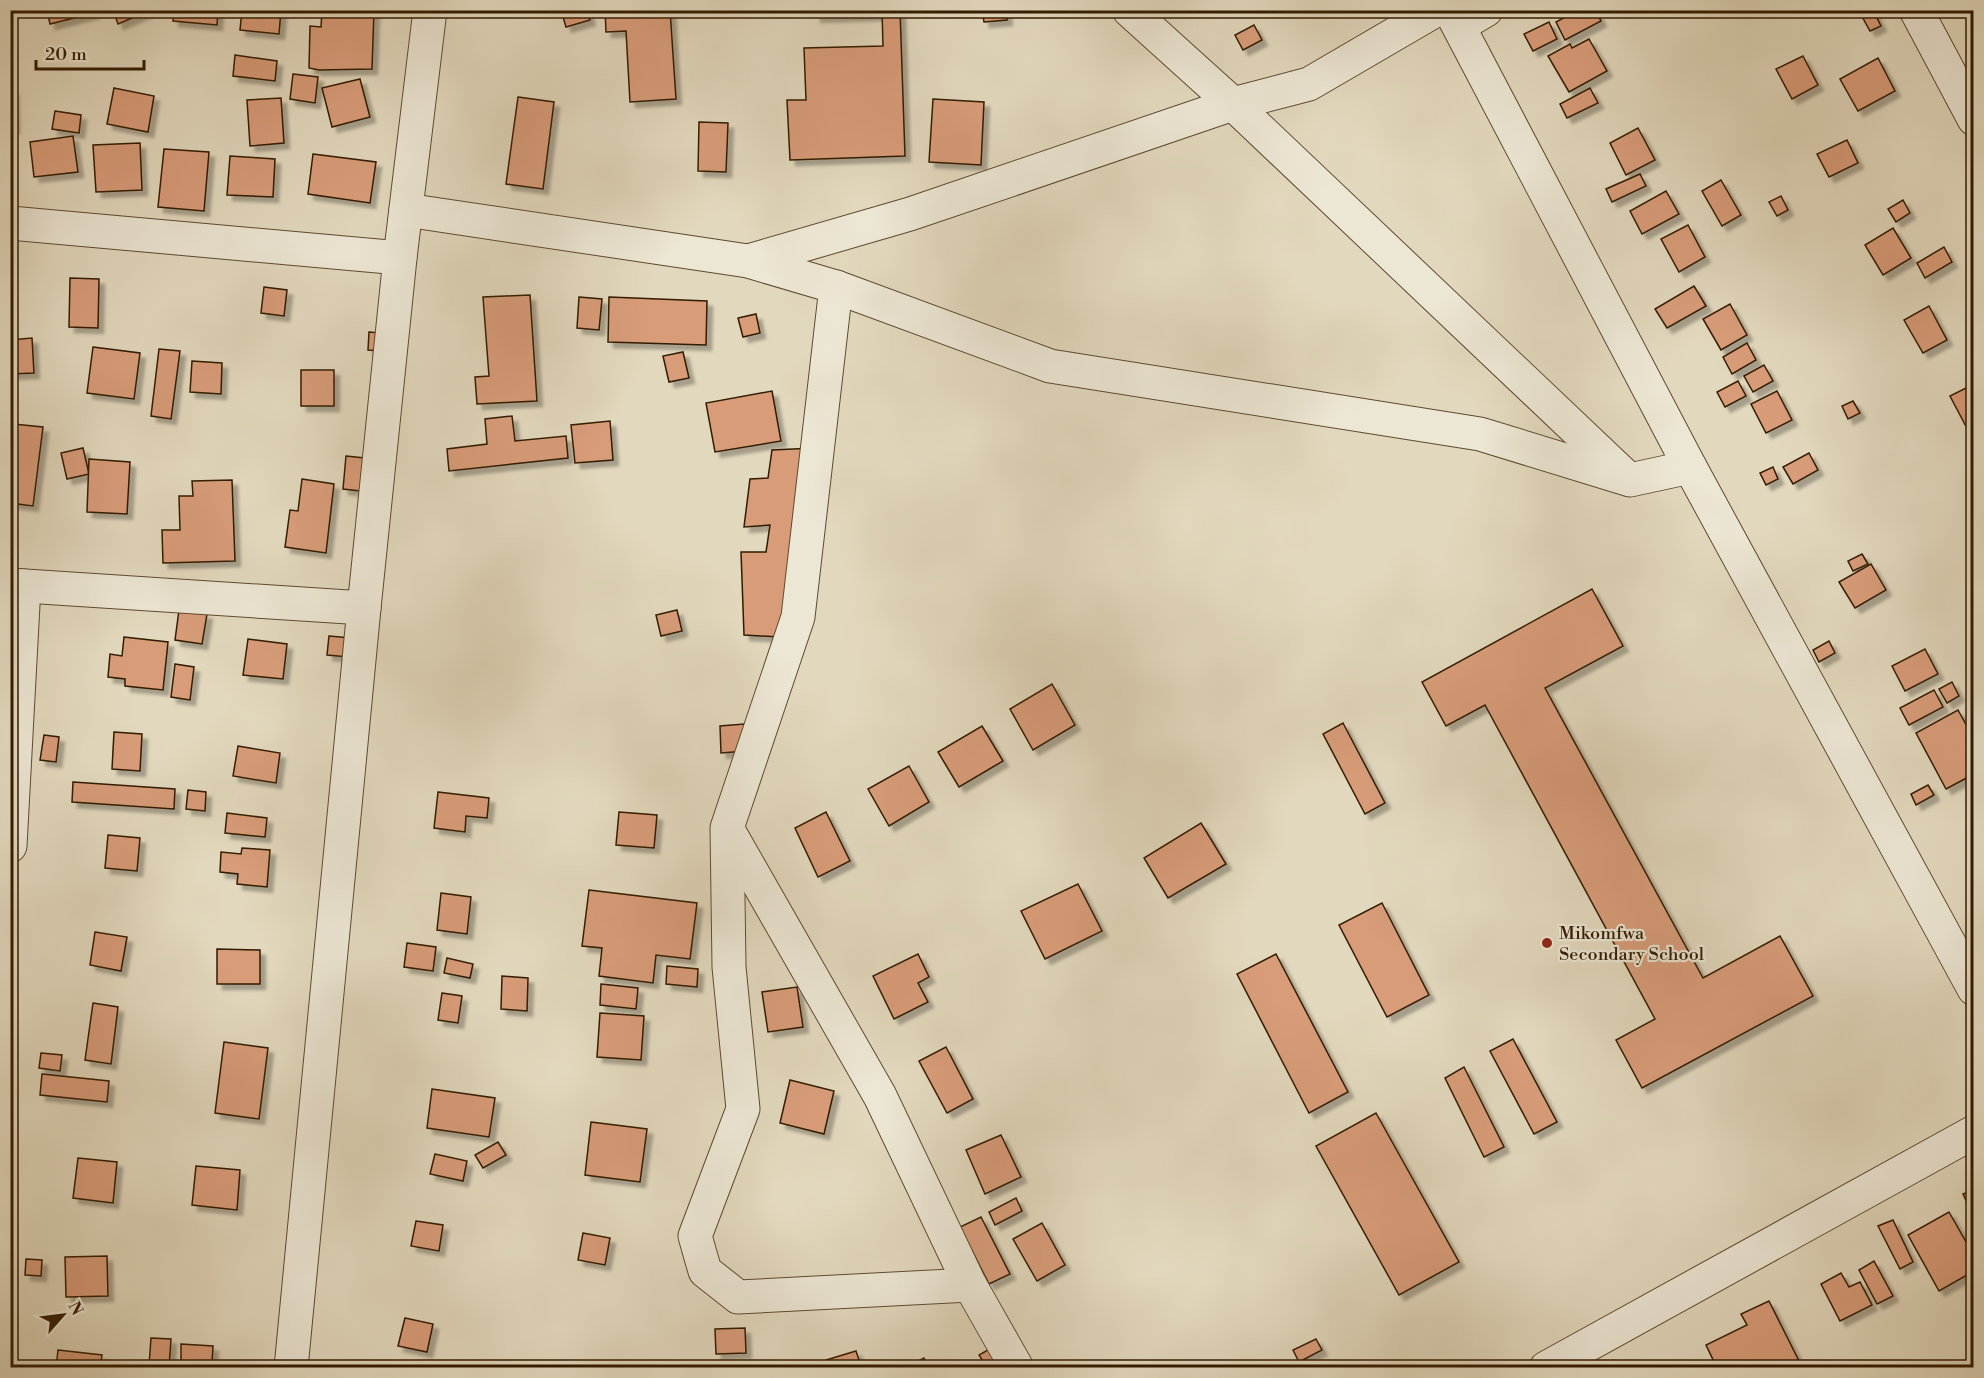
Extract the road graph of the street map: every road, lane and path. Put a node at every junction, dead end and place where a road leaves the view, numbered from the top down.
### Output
1 (430, 10) edge
2 (1129, 10) edge
3 (1916, 10) edge
4 (1458, 14) edge
5 (1233, 104) junction
6 (1974, 119) edge
7 (406, 210) junction
8 (10, 224) edge
9 (400, 258) junction
10 (748, 261) junction
11 (836, 287) junction
12 (1690, 467) junction
13 (1630, 480) junction
14 (17, 585) edge
15 (364, 609) junction
16 (727, 828) junction
17 (10, 846) edge
18 (1974, 989) edge
19 (1974, 1132) edge
20 (970, 1285) junction
21 (291, 1368) edge
22 (1017, 1368) edge
23 (1546, 1368) edge

1 - 7 street
2 - 5 street
3 - 6 street
4 - 5 street
4 - 12 street
5 - 10 street
5 - 13 street
7 - 9 street
7 - 10 street
8 - 9 street
9 - 15 street
10 - 11 street
11 - 13 street
11 - 16 street
12 - 13 street
12 - 18 street
14 - 15 street
14 - 17 street
15 - 21 street
16 - 20 street
16 - 20 street
19 - 23 street
20 - 22 street

